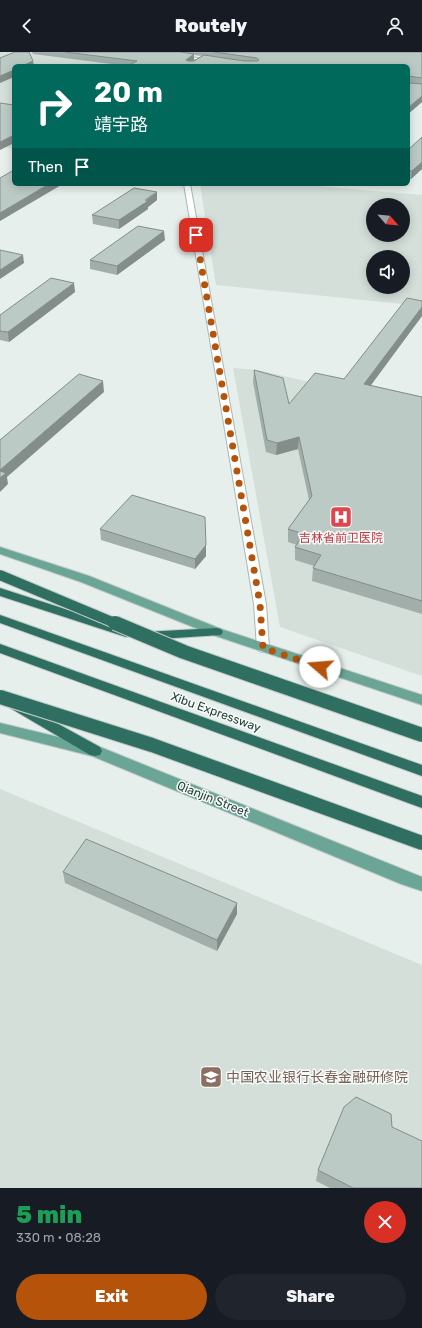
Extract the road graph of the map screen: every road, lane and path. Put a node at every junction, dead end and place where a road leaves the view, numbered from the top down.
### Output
1 (150, 52) edge
2 (203, 59) junction
3 (218, 61) edge
4 (196, 63) edge
5 (187, 186) edge
6 (0, 550) edge
7 (0, 575) edge
8 (0, 592) edge
9 (0, 619) edge
10 (217, 632) junction
11 (0, 648) edge
12 (263, 648) junction
13 (0, 697) edge
14 (422, 700) edge
15 (0, 728) edge
16 (422, 735) edge
17 (96, 751) junction
18 (422, 771) edge
19 (422, 802) edge
20 (422, 843) edge
21 (422, 884) edge

1 - 2 street
2 - 3 street
2 - 4 street
5 - 12 street
6 - 10 main road
7 - 16 highway, bridge
8 - 10 highway
9 - 18 highway, Xibu Expressway
10 - 12 main road
11 - 19 highway, Xibu Expressway
12 - 14 main road
13 - 17 highway
13 - 20 highway, bridge
15 - 17 main road, Qianjin Street
17 - 21 main road, Qianjin Street

